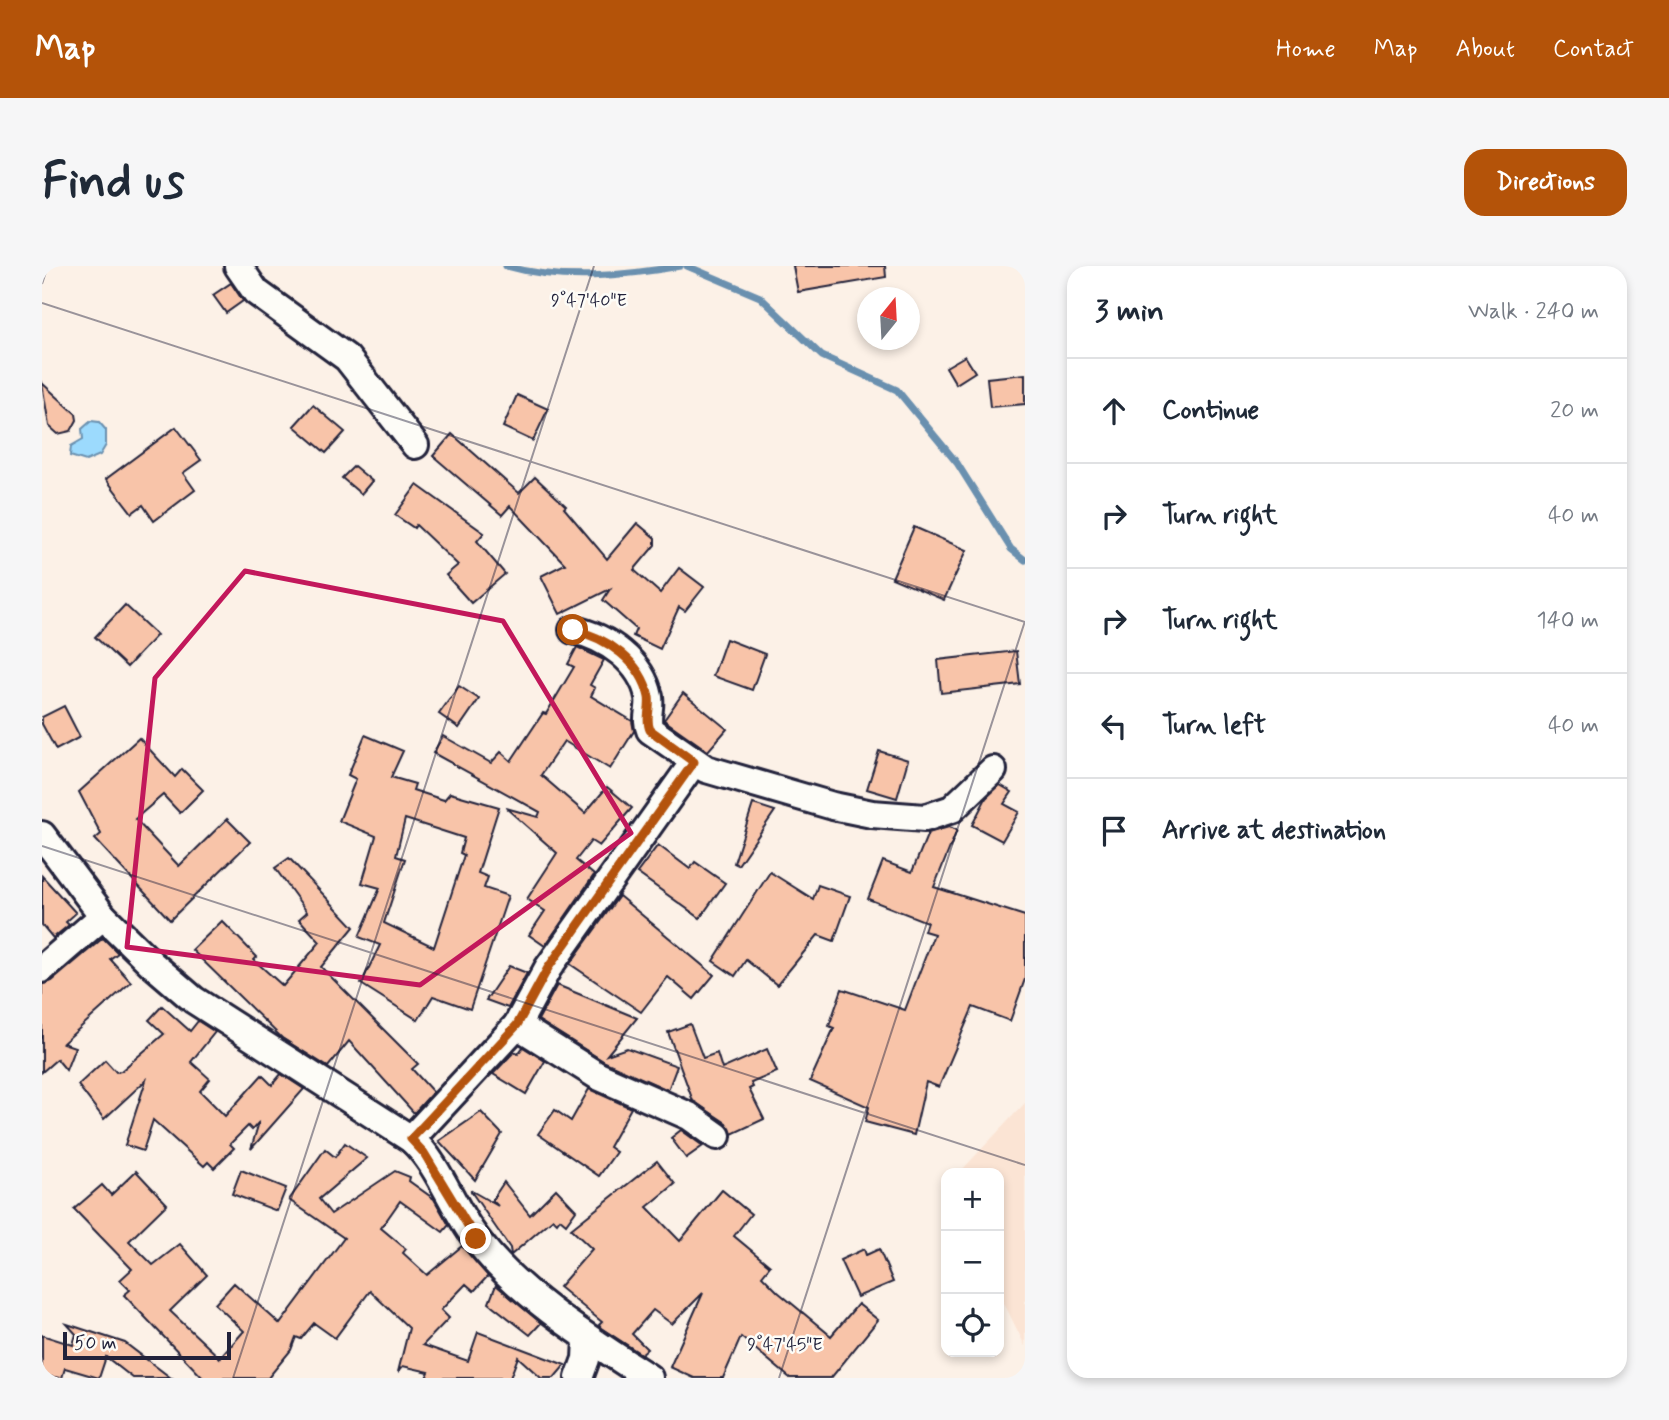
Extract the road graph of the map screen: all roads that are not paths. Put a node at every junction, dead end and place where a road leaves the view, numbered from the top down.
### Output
1 (238, 266) edge
2 (415, 445) dead end
3 (573, 630) dead end
4 (694, 762) junction
5 (993, 770) dead end
6 (42, 835) edge
7 (103, 916) junction
8 (42, 969) edge
9 (517, 1025) junction
10 (717, 1136) dead end
11 (411, 1139) junction
12 (587, 1338) junction
13 (579, 1378) edge
14 (649, 1378) edge

1 - 2 street
3 - 4 street
4 - 5 street
4 - 9 street
6 - 7 street
7 - 8 street
7 - 11 street
9 - 10 street
9 - 11 street
11 - 12 street
12 - 13 street
12 - 14 street

